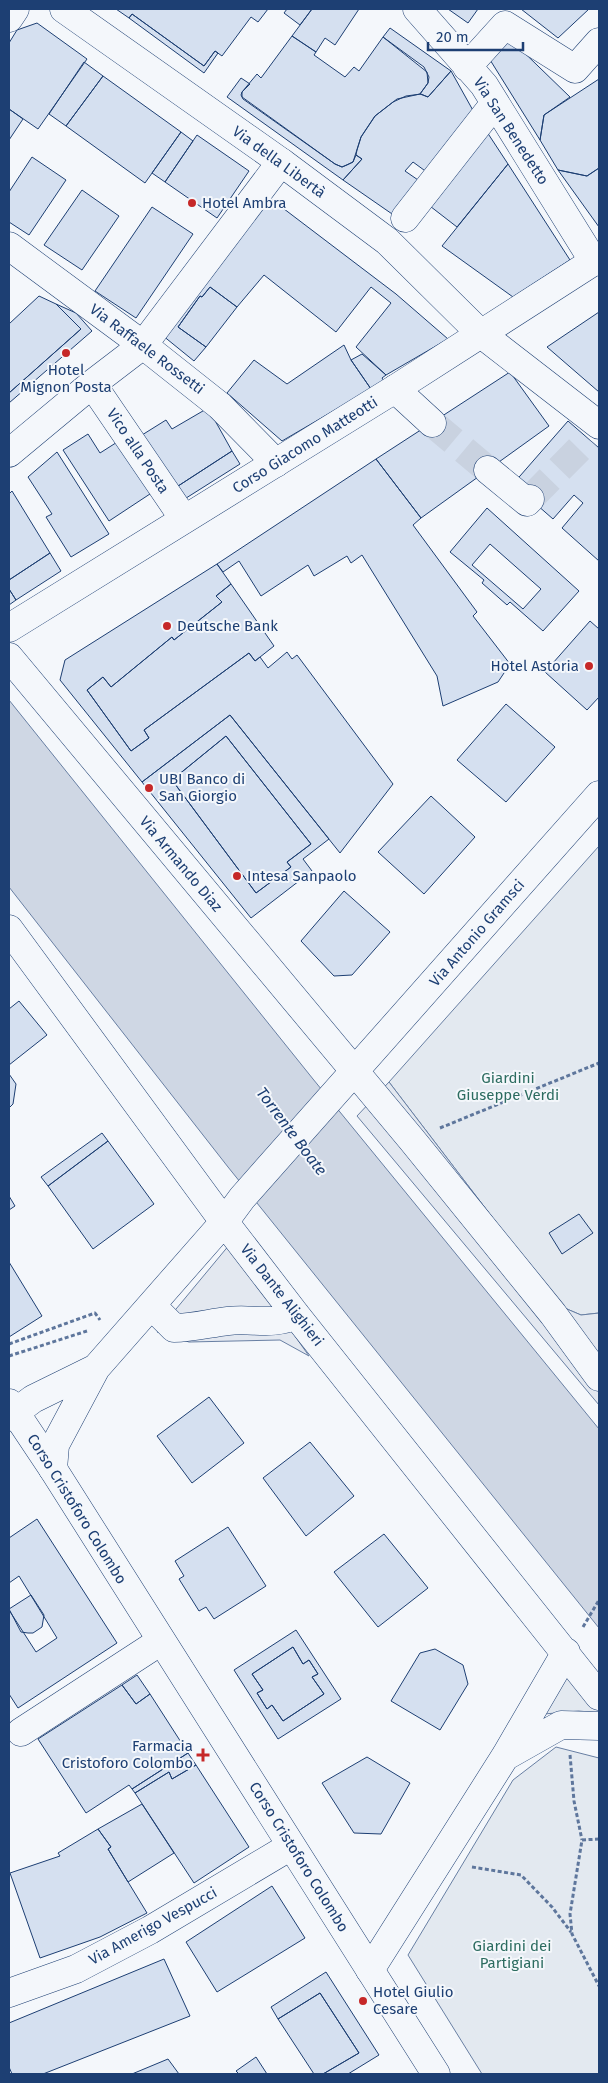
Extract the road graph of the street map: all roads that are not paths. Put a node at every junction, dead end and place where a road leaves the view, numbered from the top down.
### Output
1 (15, 9) edge
2 (64, 9) edge
3 (416, 9) edge
4 (9, 18) edge
5 (599, 42) edge
6 (468, 66) junction
7 (494, 103) junction
8 (281, 162) junction
9 (405, 218) dead end
10 (9, 246) edge
11 (596, 260) edge
12 (480, 334) junction
13 (143, 345) junction
14 (92, 384) junction
15 (395, 389) junction
16 (432, 423) tunnel mouth
17 (596, 431) edge
18 (9, 453) edge
19 (276, 463) junction
20 (488, 470) tunnel mouth
21 (530, 498) dead end
22 (184, 519) junction
23 (9, 628) edge
24 (9, 657) edge
25 (599, 795) edge
26 (9, 929) edge
27 (355, 1071) junction
28 (225, 1221) junction
29 (152, 1306) junction
30 (296, 1315) junction
31 (96, 1368) junction
32 (599, 1377) edge
33 (11, 1410) edge
34 (53, 1469) junction
35 (161, 1641) junction
36 (566, 1652) junction
37 (599, 1696) edge
38 (587, 1725) edge
39 (21, 1732) dead end
40 (506, 1755) junction
41 (291, 1846) junction
42 (370, 1970) junction
43 (9, 1993) edge
44 (436, 2074) edge

1 - 4 street
2 - 8 street, Via della Libertà
3 - 6 street, Via San Benedetto
5 - 6 street
6 - 7 street, Via San Benedetto
7 - 9 street
7 - 11 street, Via San Benedetto
8 - 12 street, Via della Libertà
8 - 13 street
10 - 13 street, Via Raffaele Rossetti
11 - 12 street, Corso Giacomo Matteotti
12 - 15 street, Corso Giacomo Matteotti
12 - 17 street, Via della Libertà
13 - 14 street
13 - 19 street, Via Raffaele Rossetti
14 - 18 street
14 - 22 street, Vico alla Posta
15 - 16 street
15 - 19 street, Corso Giacomo Matteotti
19 - 22 street, Corso Giacomo Matteotti
20 - 21 street
22 - 23 street, Corso Giacomo Matteotti
24 - 27 street, Via Armando Diaz
25 - 27 street, Via Antonio Gramsci
26 - 28 street, Via Dante Alighieri
27 - 28 street, Via Antonio Gramsci
27 - 32 street, Via Armando Diaz
28 - 29 street, Via Antonio Gramsci
28 - 30 street, Via Dante Alighieri
29 - 30 street
29 - 31 street, Via Antonio Gramsci
30 - 36 street, Via Dante Alighieri
31 - 33 street
31 - 34 street
33 - 34 street, Corso Cristoforo Colombo
34 - 35 street, Corso Cristoforo Colombo
35 - 39 street
35 - 41 street, Corso Cristoforo Colombo
36 - 37 street, Via Dante Alighieri
36 - 40 street
38 - 40 street
40 - 42 street
41 - 42 street, Corso Cristoforo Colombo
41 - 43 street, Via Amerigo Vespucci
42 - 44 street, Corso Cristoforo Colombo

